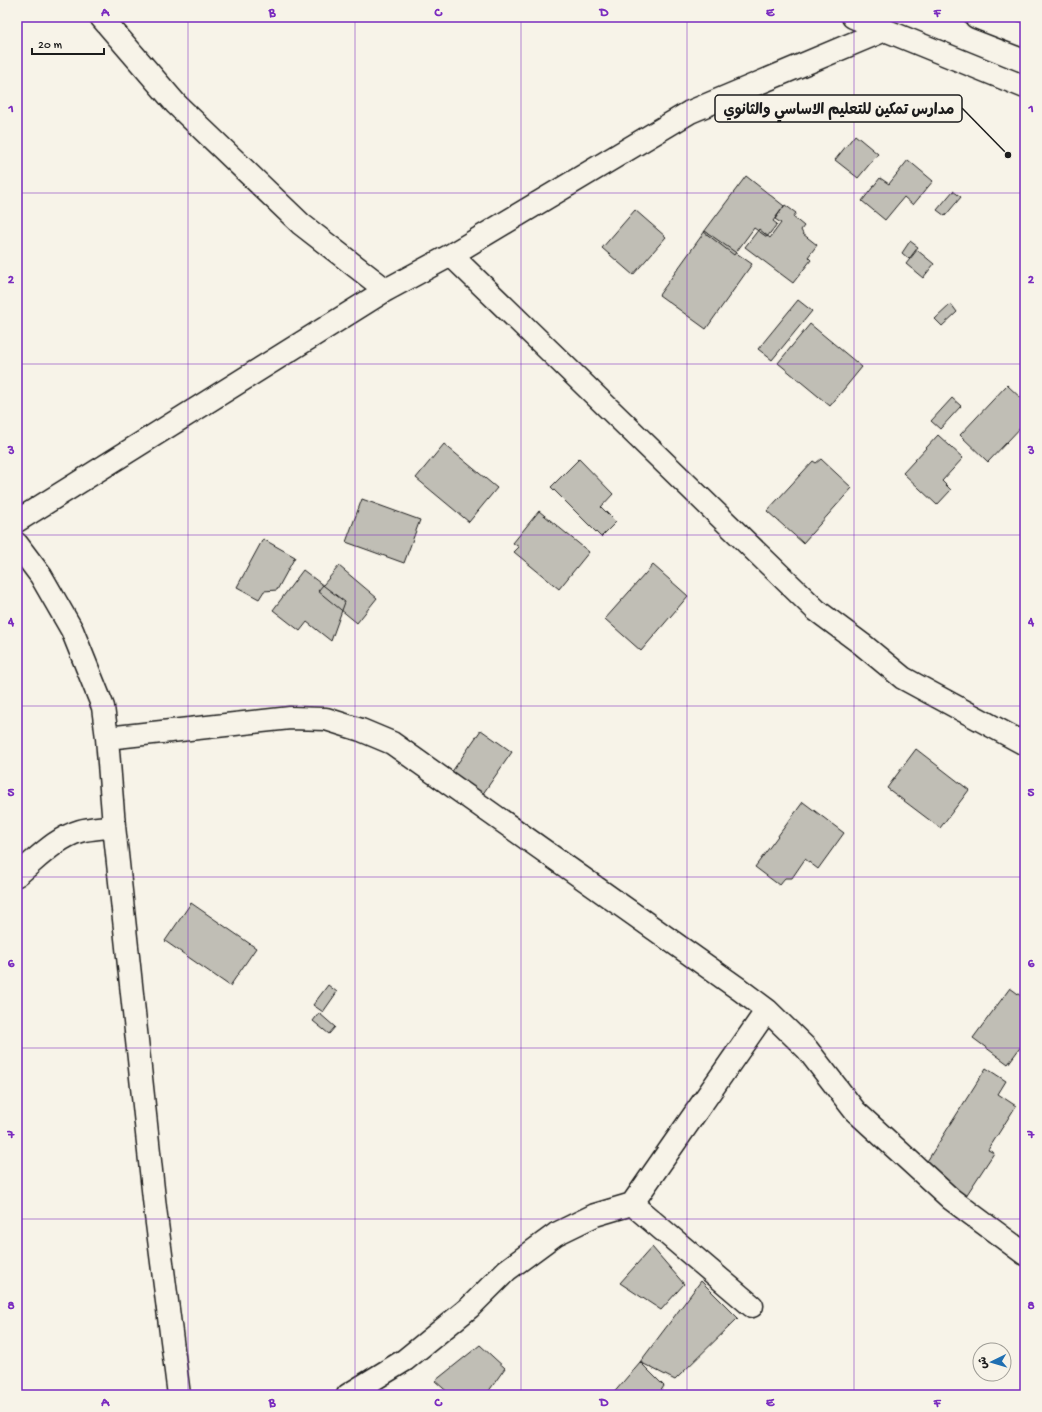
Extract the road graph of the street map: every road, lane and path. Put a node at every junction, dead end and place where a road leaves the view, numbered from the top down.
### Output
1 (101, 17) edge
2 (853, 17) edge
3 (976, 17) edge
4 (885, 30) junction
5 (1025, 36) edge
6 (1025, 87) edge
7 (451, 254) junction
8 (386, 290) junction
9 (17, 522) edge
10 (17, 544) edge
11 (107, 738) junction
12 (1025, 744) edge
13 (114, 826) junction
14 (17, 875) edge
15 (767, 1010) junction
16 (632, 1204) junction
17 (1025, 1254) edge
18 (752, 1306) dead end
19 (179, 1395) edge
20 (348, 1395) edge

1 - 8 street
2 - 4 street
3 - 5 street
4 - 6 street
4 - 7 street
7 - 8 street
7 - 12 street
8 - 9 street
10 - 11 street
11 - 13 street
11 - 15 street
13 - 14 street
13 - 19 street
15 - 16 street
15 - 17 street
16 - 18 street
16 - 20 street

